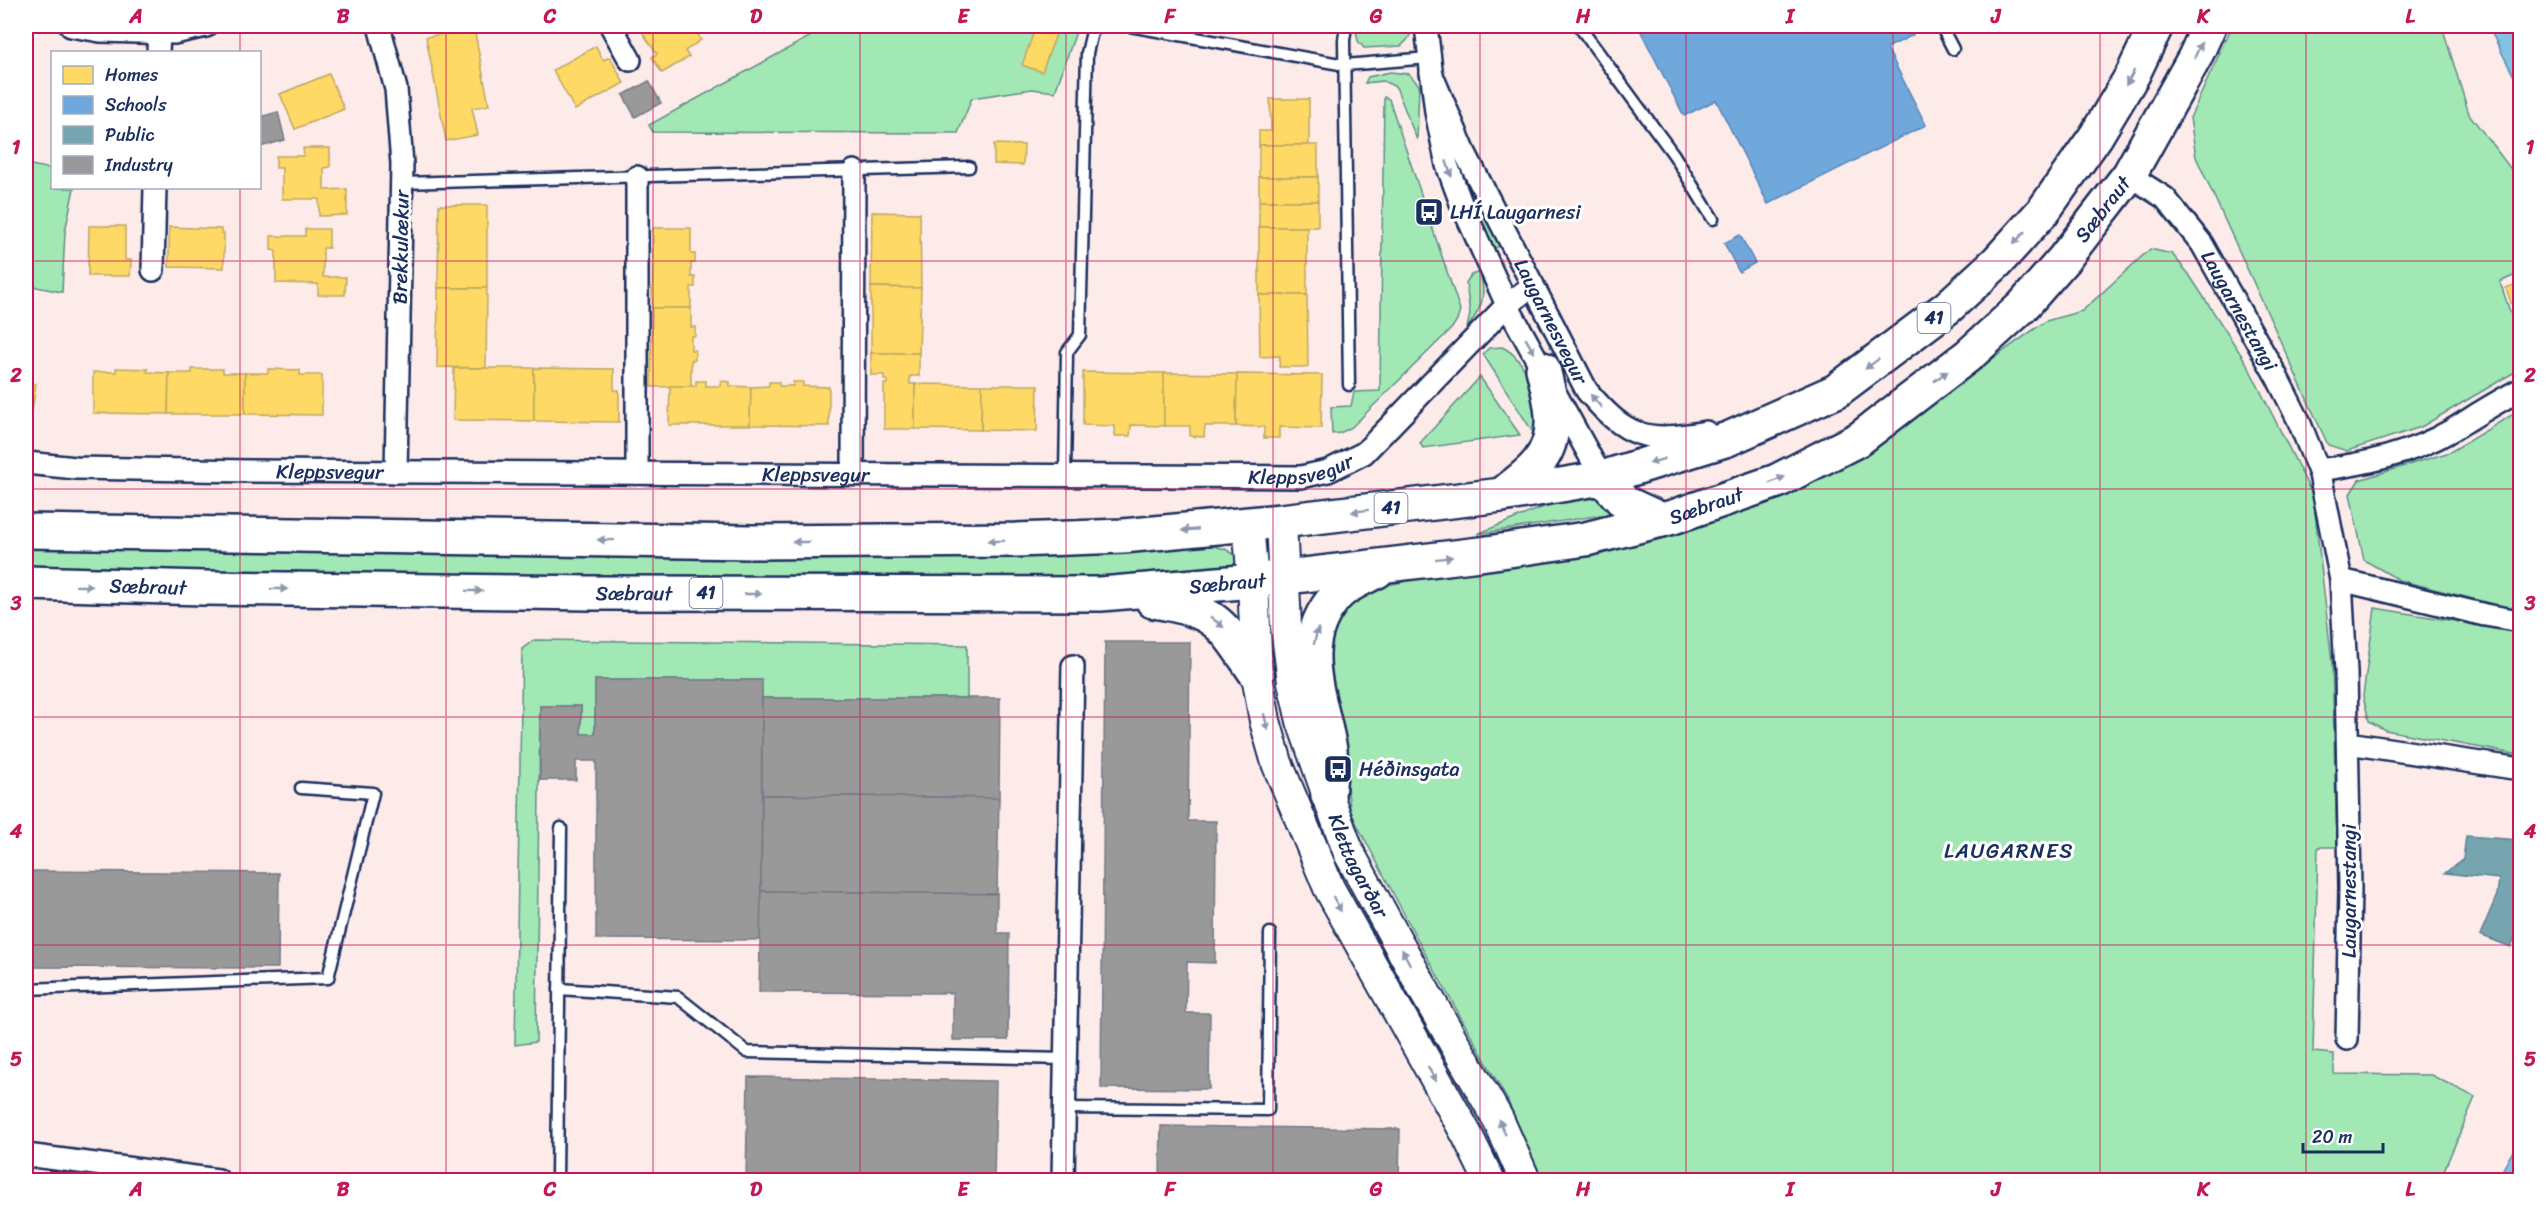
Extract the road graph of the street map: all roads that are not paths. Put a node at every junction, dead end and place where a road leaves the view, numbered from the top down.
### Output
1 (71, 26) edge
2 (206, 26) edge
3 (379, 26) edge
4 (612, 26) edge
5 (1099, 26) edge
6 (1130, 26) edge
7 (1346, 26) edge
8 (1426, 26) edge
9 (1579, 26) edge
10 (1941, 26) edge
11 (2156, 26) edge
12 (2209, 26) edge
13 (159, 43) edge
14 (1953, 49) dead end
15 (630, 60) dead end
16 (1345, 65) junction
17 (1430, 66) junction
18 (969, 167) dead end
19 (854, 171) junction
20 (2129, 175) junction
21 (637, 177) junction
22 (402, 183) junction
23 (155, 189) edge
24 (1713, 219) dead end
25 (153, 270) dead end
26 (1533, 285) junction
27 (1507, 305) junction
28 (1543, 369) junction
29 (1349, 385) dead end
30 (2520, 390) edge
31 (1766, 422) junction
32 (26, 463) edge
33 (2319, 470) junction
34 (396, 472) junction
35 (637, 473) junction
36 (853, 474) junction
37 (1065, 475) junction
38 (1602, 478) junction
39 (1502, 495) junction
40 (1662, 520) junction
41 (1281, 521) junction
42 (1248, 524) junction
43 (26, 531) edge
44 (1386, 566) junction
45 (1269, 579) junction
46 (2340, 580) junction
47 (26, 583) edge
48 (1101, 594) junction
49 (2520, 621) edge
50 (1073, 666) dead end
51 (1257, 675) junction
52 (2348, 743) junction
53 (2520, 770) edge
54 (301, 788) dead end
55 (1328, 796) junction
56 (561, 828) dead end
57 (1270, 933) dead end
58 (26, 989) edge
59 (559, 989) junction
60 (2347, 1039) dead end
61 (1066, 1059) junction
62 (1065, 1108) junction
63 (26, 1155) edge
64 (169, 1177) edge
65 (218, 1180) edge
66 (557, 1180) edge
67 (1064, 1180) edge
68 (1489, 1180) edge
69 (1525, 1180) edge

1 - 13 street
2 - 13 street
3 - 22 street, Brekkulækur
4 - 15 street
5 - 37 lane
6 - 16 lane
7 - 16 lane
8 - 17 street, Laugarnesvegur
9 - 24 lane
10 - 14 lane
11 -> 31 main road, 41
20 -> 12 main road, Sæbraut / 41
16 - 17 lane
16 - 29 lane
17 - 26 street, Laugarnesvegur
17 -> 27 street, Laugarnesvegur
18 - 19 lane
19 - 21 lane
19 - 36 street
20 - 33 street, Laugarnestangi
40 -> 20 main road, Sæbraut / 41
21 - 22 lane
21 - 35 street
22 - 34 street, Brekkulækur
23 - 25 street
26 - 27 street, Kleppsvegur
31 -> 26 street, Laugarnesvegur
27 -> 28 street, Laugarnesvegur
27 - 37 street, Kleppsvegur
28 - 38 street, Laugarnesvegur
28 - 39 main road
30 - 33 street
31 -> 38 main road, 41
32 - 34 street, Kleppsvegur
33 - 46 street, Laugarnestangi
34 - 35 street, Kleppsvegur
35 - 36 street, Kleppsvegur
36 - 37 street, Kleppsvegur
38 - 39 main road, 41
38 - 40 main road
39 -> 41 main road, 41
44 -> 40 main road, Sæbraut / 41
41 - 42 main road, 41
41 - 45 main road, Klettagarðar
42 -> 43 main road, 41
42 - 45 main road, Klettagarðar
44 - 45 main road, Sæbraut / 41
55 -> 44 main road
45 - 48 main road, Sæbraut / 41
45 - 51 main road, Klettagarðar
45 - 55 main road, Klettagarðar
46 - 49 street
46 - 52 street, Laugarnestangi
47 -> 48 main road, Sæbraut / 41
48 -> 51 main road
50 - 61 street
51 -> 68 main road, Klettagarðar
52 - 53 street
52 - 60 street, Laugarnestangi
54 - 58 lane
69 -> 55 main road, Klettagarðar
56 - 59 lane
57 - 62 lane
59 - 61 lane
59 - 66 lane
61 - 62 street
62 - 67 street
63 - 64 street
64 - 65 street

